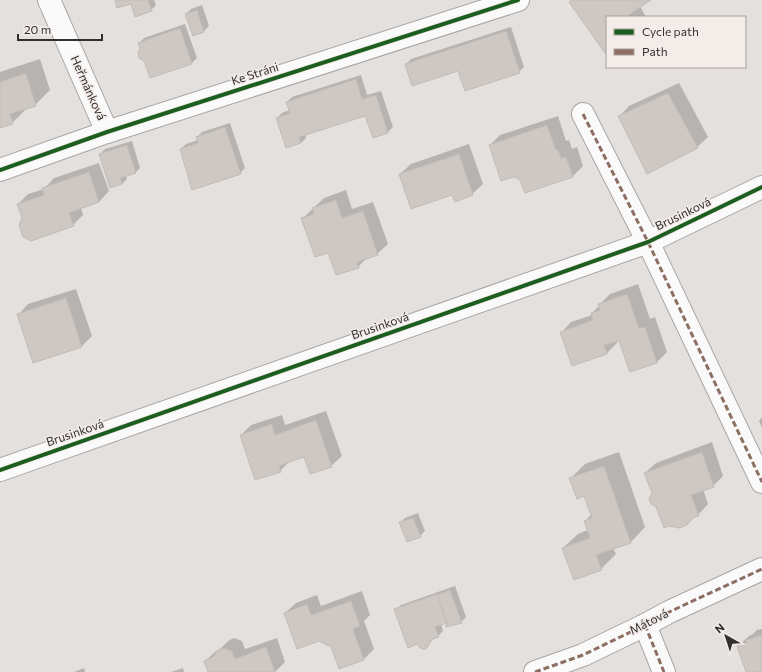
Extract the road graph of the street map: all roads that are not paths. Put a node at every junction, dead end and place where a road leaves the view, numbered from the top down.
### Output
1 (49, 0) edge
2 (518, 0) edge
3 (583, 114) dead end
4 (107, 132) junction
5 (0, 170) edge
6 (762, 187) edge
7 (648, 242) junction
8 (0, 470) edge
9 (762, 482) edge
10 (762, 569) edge
11 (645, 625) junction
12 (535, 672) edge
13 (664, 672) edge

1 - 4 street, Heřmánková
2 - 4 street, Ke Stráni
3 - 7 street
4 - 5 street, Ke Stráni
6 - 7 street, Brusinková
7 - 8 street, Brusinková
7 - 9 street
10 - 11 street, Mátová
11 - 12 street, Mátová
11 - 13 street

